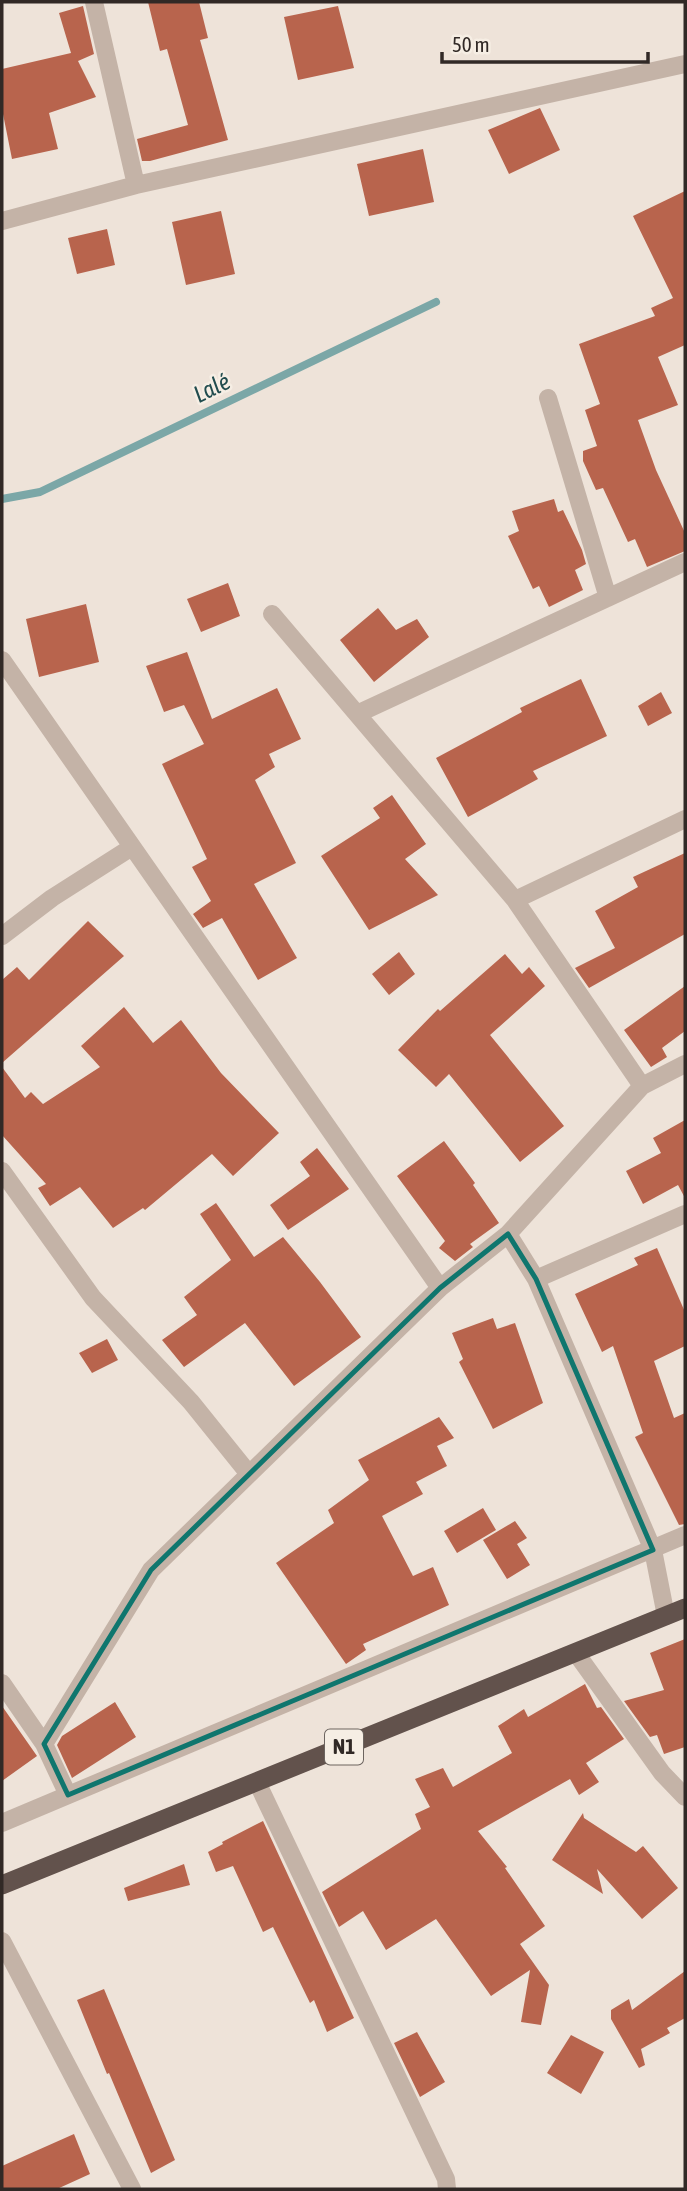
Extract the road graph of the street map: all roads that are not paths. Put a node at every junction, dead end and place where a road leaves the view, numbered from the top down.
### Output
1 (94, 2) edge
2 (685, 64) edge
3 (136, 185) junction
4 (2, 221) edge
5 (548, 398) dead end
6 (685, 562) edge
7 (608, 598) junction
8 (271, 614) dead end
9 (2, 660) edge
10 (357, 714) junction
11 (685, 819) edge
12 (132, 847) junction
13 (515, 900) junction
14 (2, 936) edge
15 (685, 1064) edge
16 (642, 1086) junction
17 (2, 1171) edge
18 (685, 1214) edge
19 (508, 1234) junction
20 (536, 1279) junction
21 (440, 1288) junction
22 (249, 1474) junction
23 (685, 1535) edge
24 (653, 1550) junction
25 (685, 1608) edge
26 (666, 1616) junction
27 (576, 1653) junction
28 (2, 1683) edge
29 (44, 1744) junction
30 (257, 1782) junction
31 (68, 1796) junction
32 (685, 1797) edge
33 (2, 1823) edge
34 (2, 1885) edge
35 (2, 1941) edge
36 (132, 2189) edge
37 (447, 2189) edge

1 - 3 street
2 - 3 street
3 - 4 street
5 - 7 street
6 - 7 street
7 - 10 street
8 - 10 street
9 - 12 street
10 - 13 street
11 - 13 street
12 - 14 street
12 - 21 street
13 - 16 street
15 - 16 street
16 - 19 street
17 - 22 street
18 - 20 street
19 - 20 street
19 - 21 street
20 - 24 street
21 - 22 street
22 - 29 street
23 - 24 street
24 - 26 street
24 - 31 street
25 - 26 highway, N1
26 - 27 highway, N1
27 - 30 highway, N1
27 - 32 street
28 - 29 street
29 - 31 street
30 - 34 highway, N1
30 - 37 street
31 - 33 street
35 - 36 street

